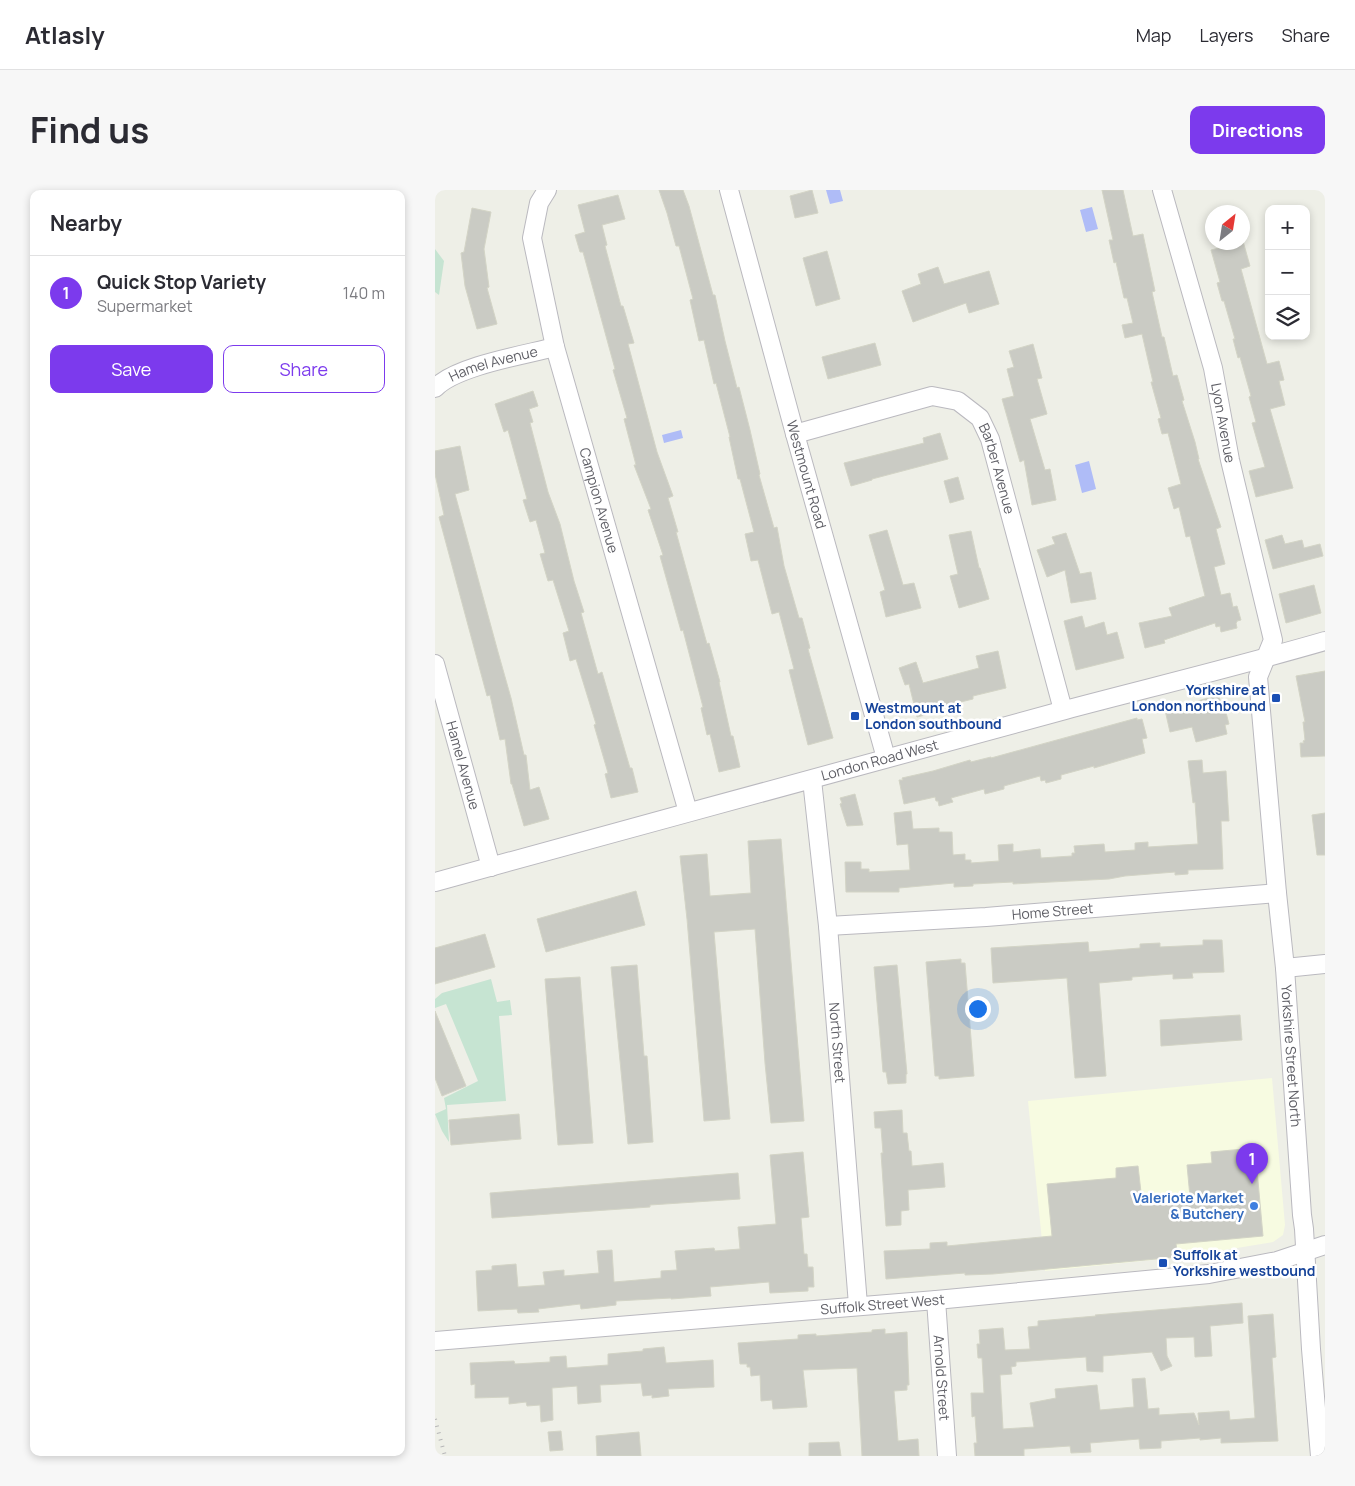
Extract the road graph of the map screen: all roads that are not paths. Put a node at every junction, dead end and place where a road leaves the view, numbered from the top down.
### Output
1 (547, 190) edge
2 (729, 190) edge
3 (1162, 190) edge
4 (555, 346) junction
5 (435, 388) edge
6 (795, 434) junction
7 (1325, 642) edge
8 (1267, 657) junction
9 (435, 664) edge
10 (1063, 710) junction
11 (886, 758) junction
12 (811, 780) junction
13 (688, 812) junction
14 (491, 867) junction
15 (435, 882) edge
16 (1277, 893) junction
17 (827, 926) junction
18 (1325, 964) edge
19 (1285, 968) junction
20 (1325, 1245) edge
21 (1305, 1251) junction
22 (936, 1300) junction
23 (858, 1305) junction
24 (435, 1341) edge
25 (947, 1456) edge
26 (1320, 1456) edge

1 - 4 street, Campion Avenue
2 - 6 street, Westmount Road
3 - 8 street, Lyon Avenue
4 - 5 street, Hamel Avenue
4 - 13 street, Campion Avenue
6 - 10 street, Barber Avenue
6 - 11 street, Westmount Road
7 - 8 street, London Road West
8 - 10 street, London Road West
8 - 16 street, Yorkshire Street North
9 - 14 street, Hamel Avenue
10 - 11 street, London Road West
11 - 12 street, London Road West
12 - 13 street, London Road West
12 - 17 street, North Street
13 - 14 street, London Road West
14 - 15 street, London Road West
16 - 17 street, Home Street
16 - 19 street, Yorkshire Street North
17 - 23 street, North Street
18 - 19 street
19 - 21 street, Yorkshire Street North
20 - 21 street, Suffolk Street West
21 - 22 street, Suffolk Street West
21 - 26 street, Yorkshire Street North
22 - 23 street, Suffolk Street West
22 - 25 street, Arnold Street
23 - 24 street, Suffolk Street West

